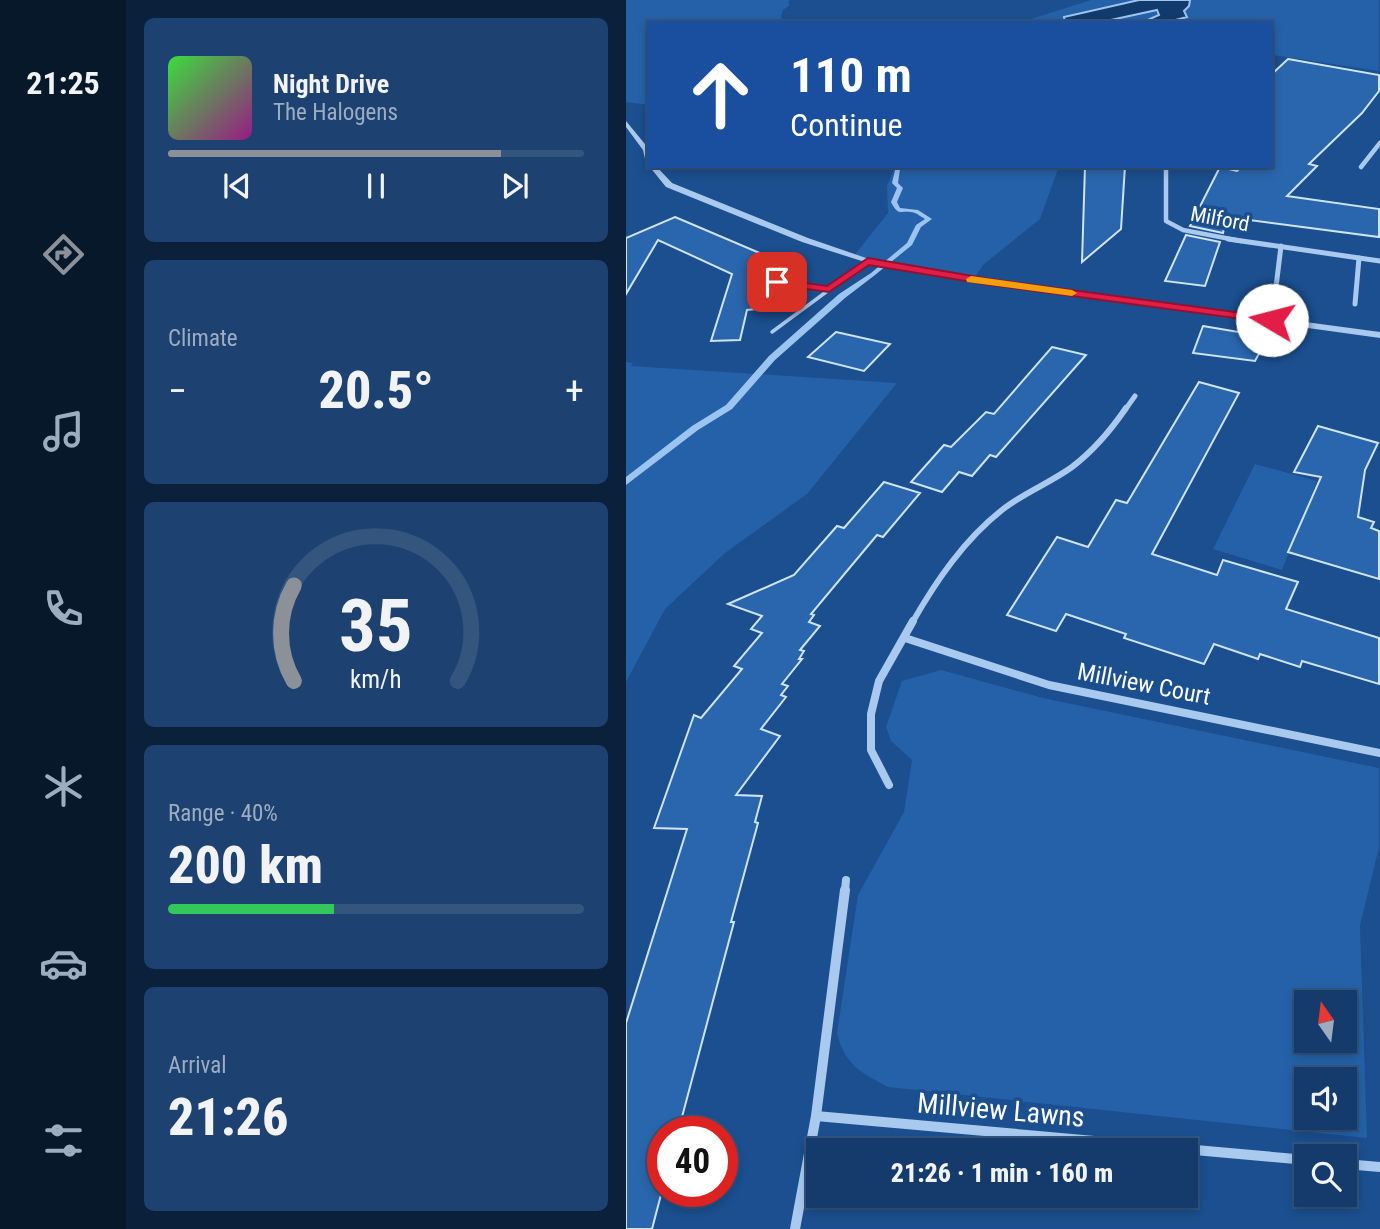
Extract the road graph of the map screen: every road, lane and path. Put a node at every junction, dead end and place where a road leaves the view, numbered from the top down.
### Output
1 (626, 123) edge
2 (1380, 143) edge
3 (647, 150) edge
4 (1362, 167) dead end
5 (653, 168) edge
6 (1166, 168) edge
7 (1281, 246) junction
8 (1359, 258) junction
9 (1380, 261) edge
10 (869, 262) junction
11 (899, 267) joint
12 (777, 282) dead end
13 (829, 289) junction
14 (1355, 304) dead end
15 (1272, 320) junction
16 (772, 332) dead end
17 (1380, 335) edge
18 (1135, 396) dead end
19 (905, 638) junction
20 (1380, 752) edge
21 (889, 786) dead end
22 (846, 880) dead end
23 (816, 1116) junction
24 (1294, 1159) edge
25 (1357, 1165) edge
26 (1380, 1167) edge
27 (795, 1229) edge

1 - 3 street
2 - 4 street
5 - 10 street
6 - 7 street, Milford
7 - 8 street, Milford
7 - 15 street, Milford
8 - 9 street, Milford
8 - 14 street
10 - 11 street
10 - 13 lane
11 - 15 street
12 - 13 lane
13 - 16 lane
15 - 17 street
18 - 19 street
19 - 20 street, Millview Court
19 - 21 street
22 - 23 street
23 - 24 street, Millview Lawns
23 - 27 street
25 - 26 street

